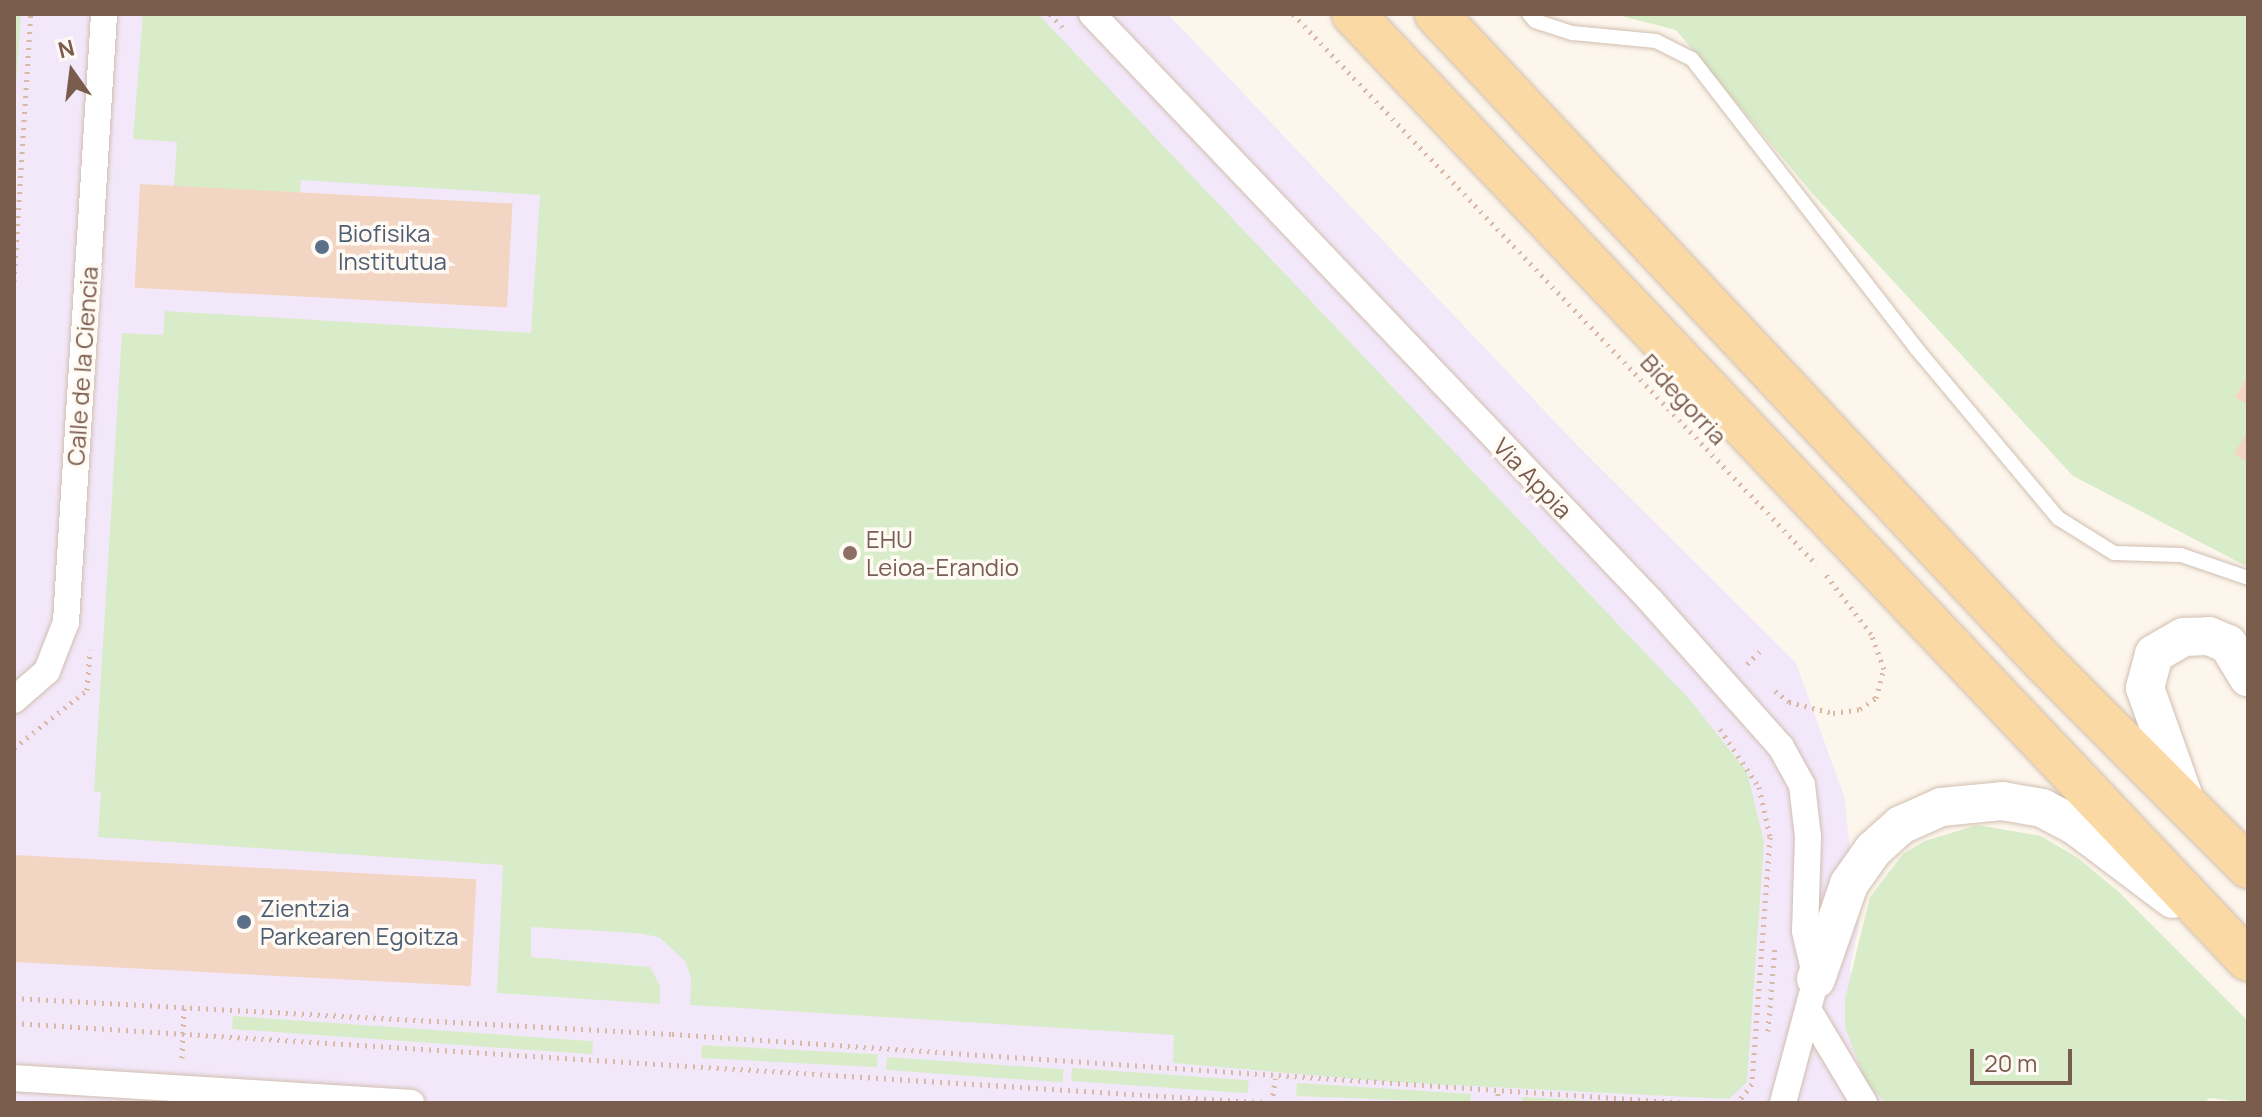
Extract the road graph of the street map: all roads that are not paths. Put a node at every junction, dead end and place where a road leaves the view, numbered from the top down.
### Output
1 (104, 14) edge
2 (1092, 14) edge
3 (1353, 14) edge
4 (1436, 14) edge
5 (1529, 14) edge
6 (2248, 578) edge
7 (2248, 677) edge
8 (14, 700) edge
9 (2187, 806) junction
10 (2248, 867) edge
11 (2243, 954) edge
12 (1813, 996) junction
13 (14, 1078) edge
14 (105, 1094) edge
15 (411, 1103) edge
16 (1783, 1103) edge
17 (1864, 1103) edge

1 - 8 street, Calle de la Ciencia
2 - 12 street, Via Appia
3 - 11 main road
4 - 9 main road
5 - 6 lane
7 - 9 main road
9 - 10 main road
11 - 12 main road
12 - 16 street
12 - 17 street, Via Appia
13 - 14 street
14 - 15 street

